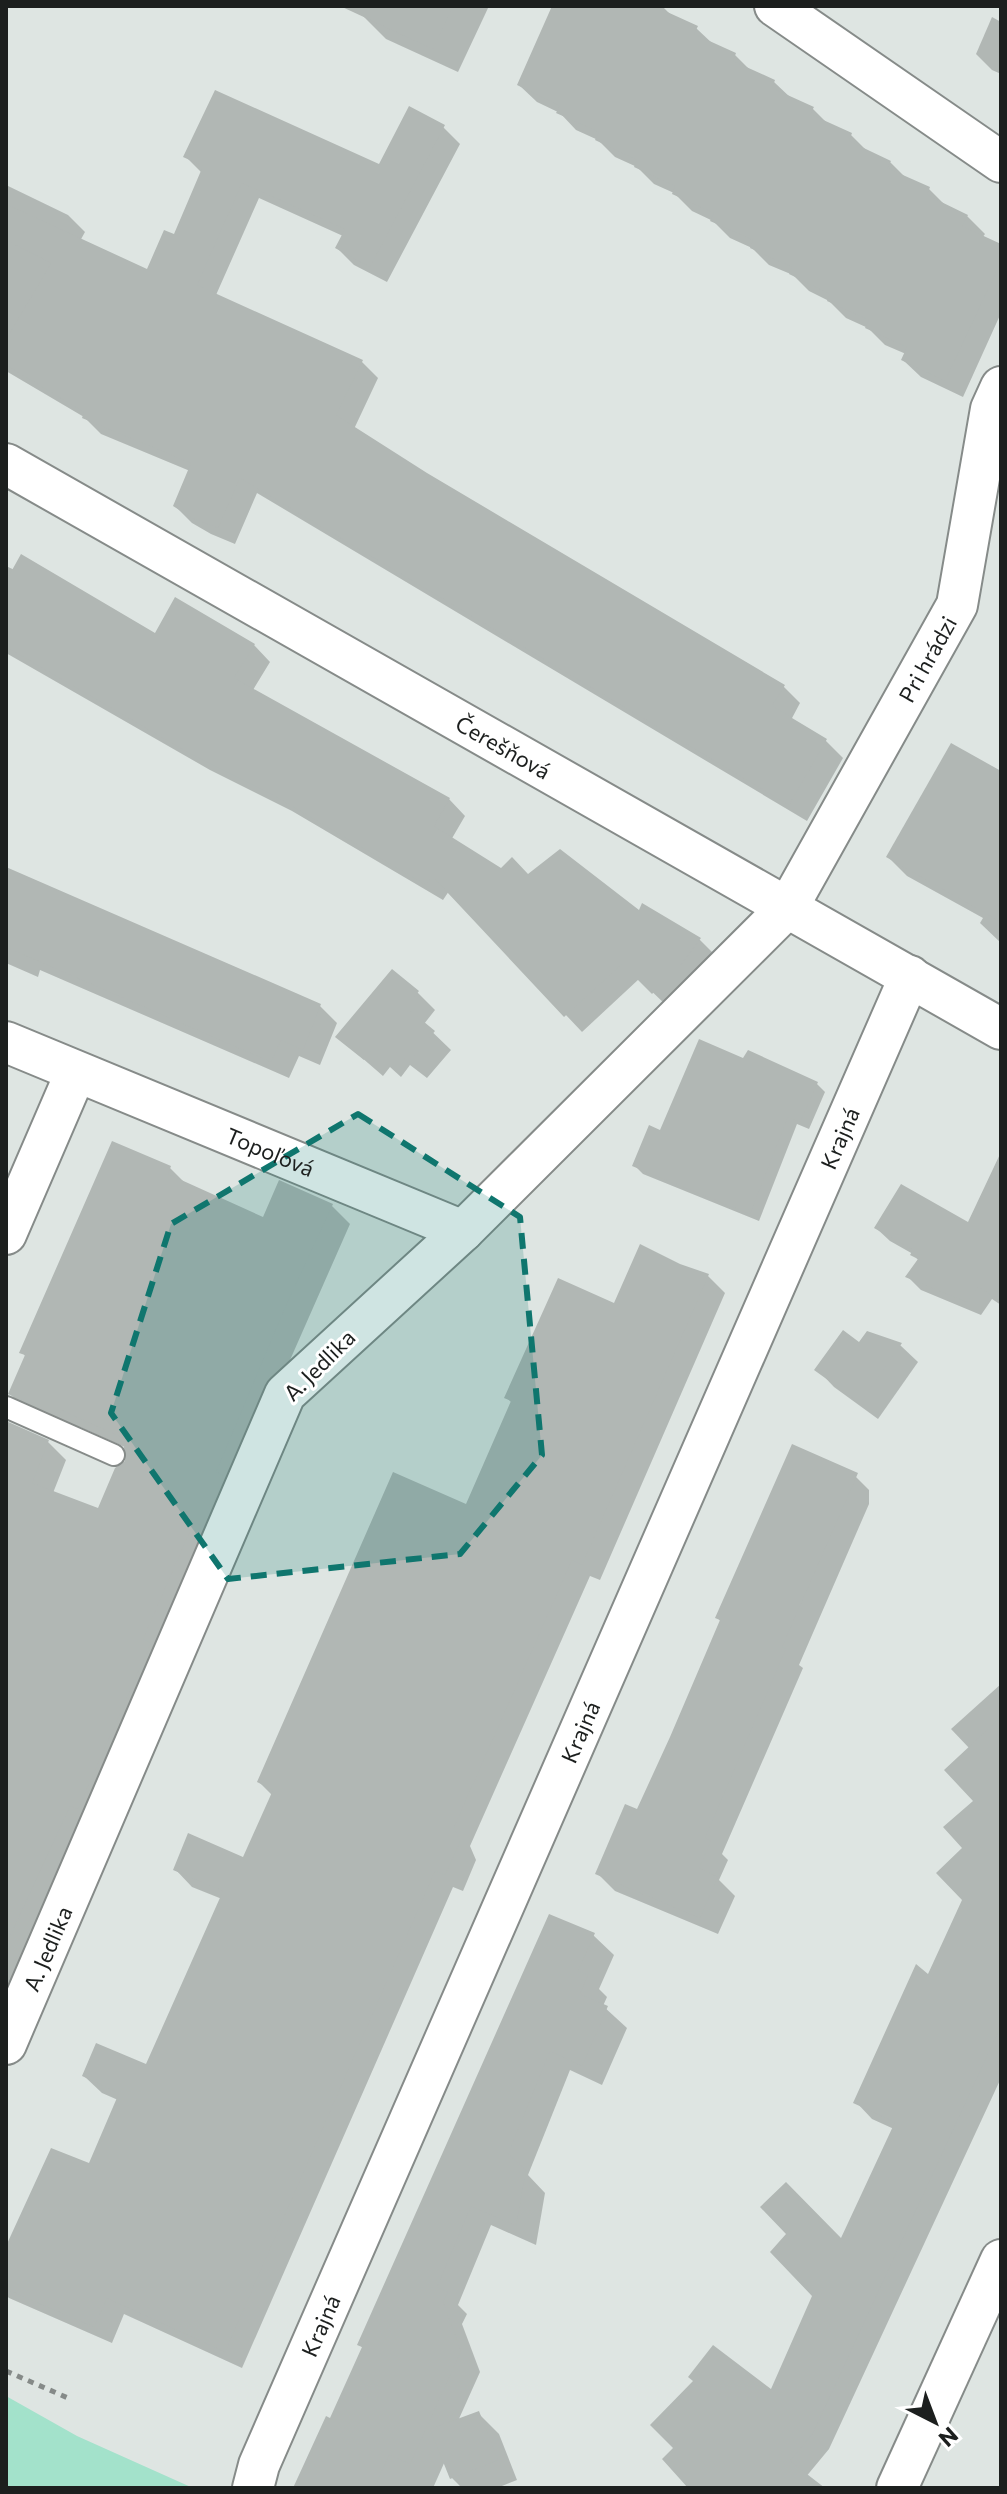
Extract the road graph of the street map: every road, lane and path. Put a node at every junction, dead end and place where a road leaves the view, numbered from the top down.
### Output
1 (775, 6) edge
2 (1001, 162) edge
3 (1001, 387) edge
4 (6, 464) edge
5 (788, 907) junction
6 (910, 976) junction
7 (1001, 1029) edge
8 (6, 1042) edge
9 (76, 1072) junction
10 (463, 1231) junction
11 (6, 1234) edge
12 (6, 1407) edge
13 (114, 1455) dead end
14 (6, 2044) edge
15 (1001, 2260) edge
16 (6, 2371) edge
17 (68, 2398) dead end
18 (253, 2488) edge
19 (897, 2488) edge

1 - 2 street
3 - 5 street, Pri hrádzi
4 - 5 street, Čerešňová
5 - 6 street, Čerešňová
5 - 10 street, A. Jedlika
6 - 7 street, Čerešňová
6 - 18 street, Krajná
8 - 9 street, Topoľová
9 - 10 street, Topoľová
9 - 11 street
10 - 14 street, A. Jedlika
12 - 13 lane
15 - 19 street
16 - 17 path

